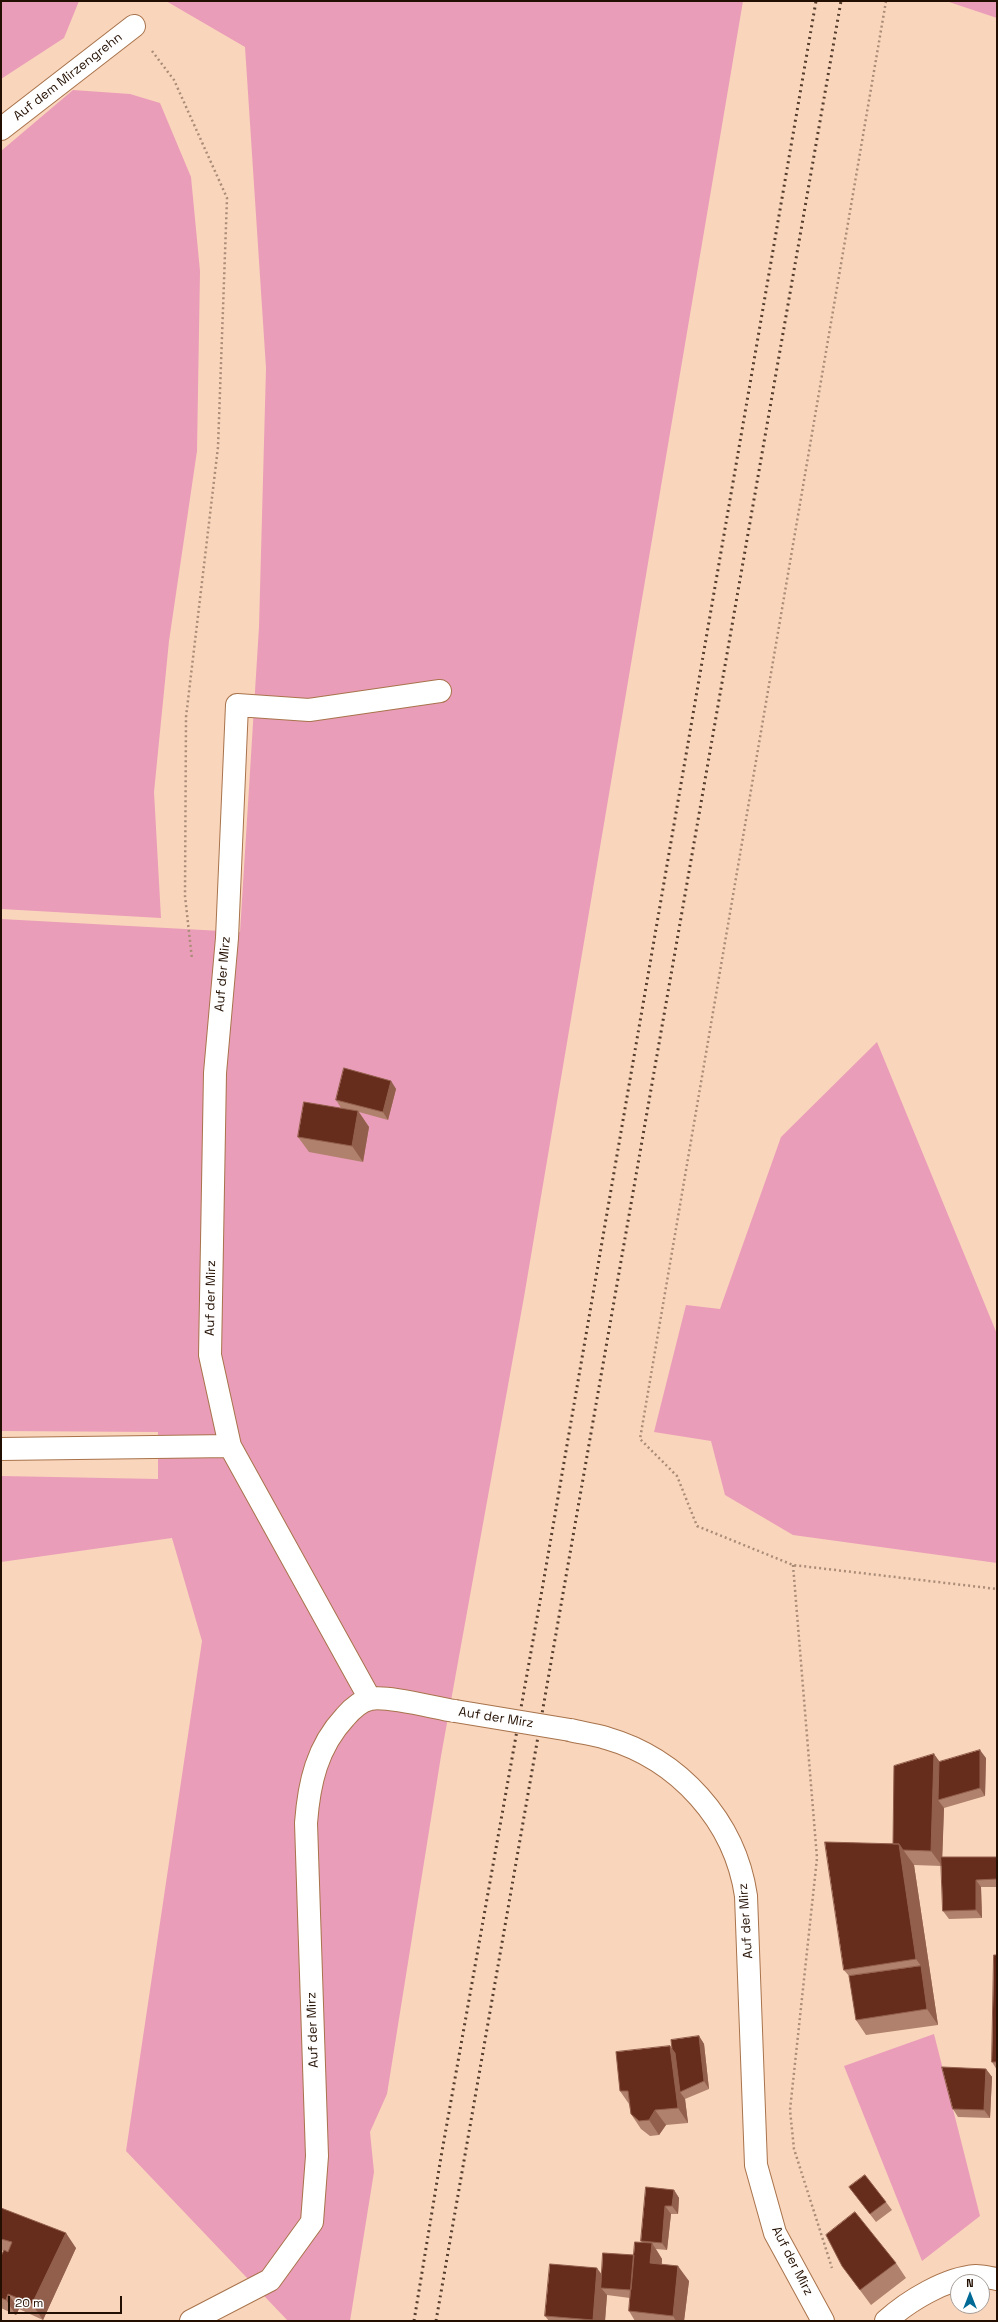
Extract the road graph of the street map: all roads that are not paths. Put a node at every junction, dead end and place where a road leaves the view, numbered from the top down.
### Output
1 (134, 26) road end
2 (1, 129) edge
3 (440, 691) dead end
4 (230, 1446) junction
5 (1, 1449) edge
6 (370, 1699) junction
7 (997, 2279) edge
8 (819, 2314) edge
9 (191, 2321) edge
10 (886, 2321) edge

1 - 2 street, Auf dem Mirzengrehn
3 - 4 street, Auf der Mirz
4 - 5 street
4 - 6 street, Auf der Mirz
6 - 8 street, Auf der Mirz, bridge
6 - 9 street, Auf der Mirz
7 - 10 street

